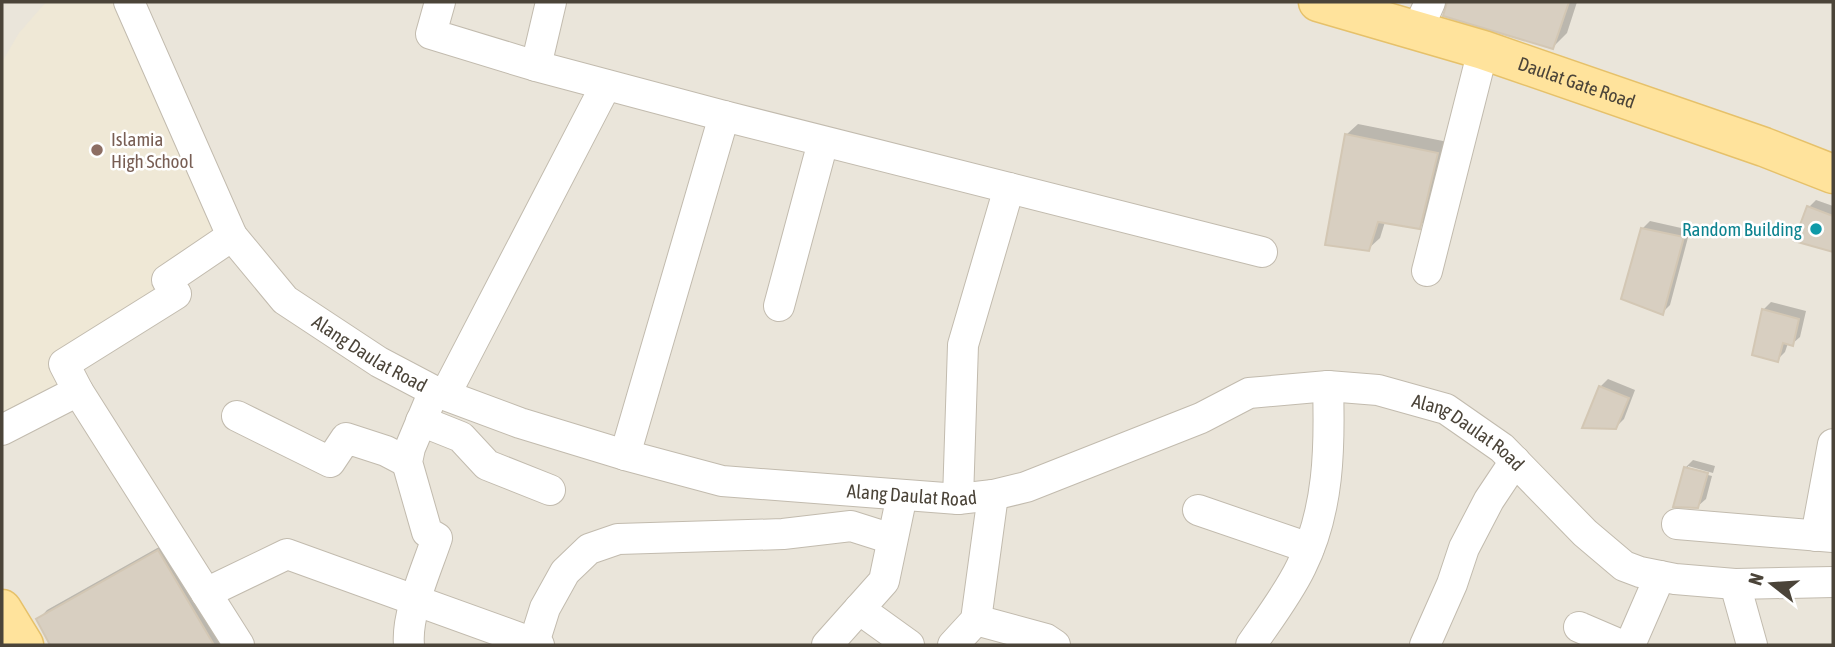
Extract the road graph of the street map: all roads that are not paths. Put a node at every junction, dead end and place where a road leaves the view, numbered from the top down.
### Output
1 (129, 2) edge
2 (440, 2) edge
3 (551, 2) edge
4 (1318, 2) edge
5 (1424, 16) edge
6 (1483, 50) junction
7 (536, 66) junction
8 (606, 85) junction
9 (724, 116) junction
10 (823, 142) junction
11 (1833, 174) edge
12 (1009, 188) junction
13 (232, 236) junction
14 (1262, 252) dead end
15 (1427, 271) dead end
16 (779, 306) dead end
17 (1328, 386) junction
18 (78, 391) junction
19 (439, 393) junction
20 (237, 416) dead end
21 (421, 421) junction
22 (2, 430) edge
23 (1833, 444) edge
24 (625, 455) junction
25 (1515, 461) junction
26 (407, 462) junction
27 (550, 490) dead end
28 (902, 495) junction
29 (993, 495) junction
30 (958, 499) junction
31 (1198, 510) dead end
32 (1677, 524) dead end
33 (1825, 537) edge
34 (892, 539) junction
35 (1309, 548) junction
36 (1660, 576) junction
37 (1833, 582) edge
38 (1735, 584) junction
39 (206, 593) junction
40 (416, 600) junction
41 (2, 609) edge
42 (859, 610) junction
43 (975, 620) junction
44 (1579, 627) dead end
45 (1430, 643) edge
46 (537, 644) edge
47 (24, 645) edge
48 (240, 645) edge
49 (409, 645) edge
50 (827, 645) edge
51 (909, 645) edge
52 (953, 645) edge
53 (1055, 645) edge
54 (1251, 645) edge
55 (1620, 645) edge
56 (1630, 645) edge
57 (1752, 645) edge

1 - 13 street, Alang Daulat Road
2 - 7 street
3 - 7 street
4 - 5 main road, Daulat Gate Road
5 - 6 main road, Daulat Gate Road
6 - 11 main road, Daulat Gate Road
6 - 15 street
7 - 8 street
8 - 9 street
8 - 19 street
9 - 10 street
9 - 24 street
10 - 12 street
10 - 16 street
12 - 14 street
12 - 30 street
13 - 18 street
13 - 19 street, Alang Daulat Road
17 - 25 street, Alang Daulat Road
17 - 29 street, Alang Daulat Road
17 - 35 street
18 - 22 street
18 - 39 street
19 - 21 street
19 - 24 street, Alang Daulat Road
20 - 26 street
21 - 26 street
21 - 27 street
23 - 33 street
24 - 28 street, Alang Daulat Road
25 - 36 street, Alang Daulat Road
25 - 45 street
26 - 40 street
28 - 30 street, Alang Daulat Road
28 - 34 street
29 - 30 street, Alang Daulat Road
29 - 43 street
31 - 35 street
32 - 33 street
34 - 42 street
34 - 46 street
35 - 54 street
36 - 38 street, Alang Daulat Road
36 - 56 street
37 - 38 street, Alang Daulat Road
38 - 57 street
39 - 40 street
39 - 48 street
40 - 46 street
40 - 49 street
41 - 47 main road
42 - 50 street
42 - 51 street
43 - 52 street
43 - 53 street
44 - 55 street

